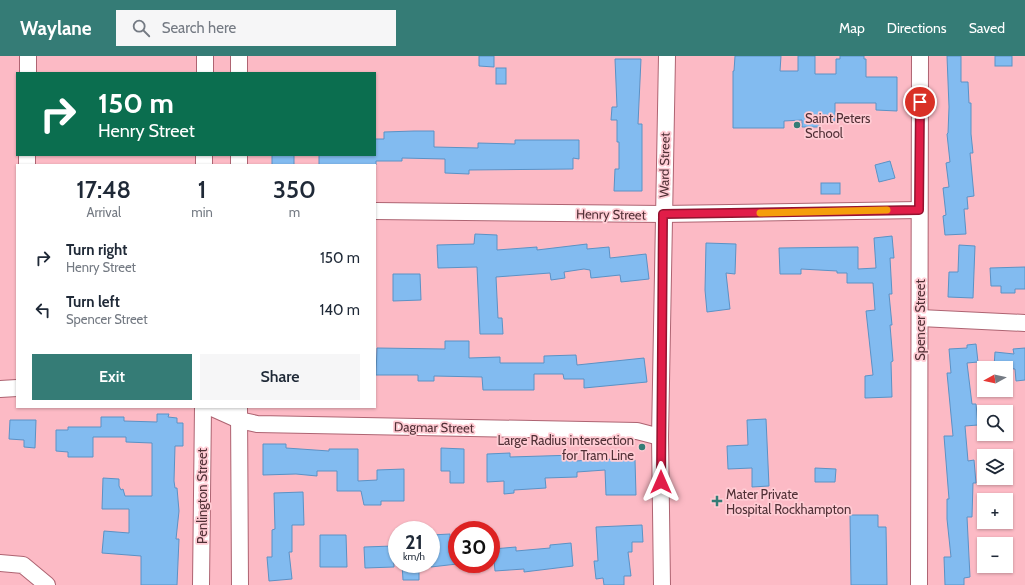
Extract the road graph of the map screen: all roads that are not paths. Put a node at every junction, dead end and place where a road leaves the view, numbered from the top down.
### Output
1 (28, 56) edge
2 (205, 56) edge
3 (239, 56) edge
4 (667, 56) edge
5 (920, 56) edge
6 (28, 72) edge
7 (205, 72) edge
8 (239, 72) edge
9 (919, 210) junction
10 (376, 211) edge
11 (663, 214) junction
12 (920, 318) junction
13 (1025, 323) edge
14 (16, 388) edge
15 (0, 389) edge
16 (203, 408) edge
17 (214, 408) edge
18 (239, 414) edge
19 (660, 437) junction
20 (0, 563) edge
21 (47, 585) edge
22 (201, 585) edge
23 (240, 585) edge
24 (662, 585) edge
25 (918, 585) edge

1 - 6 street
2 - 7 street
3 - 8 street
4 - 11 street, Ward Street
5 - 9 street, Spencer Street
9 - 11 street, Henry Street
9 - 12 street, Spencer Street
10 - 11 street, Henry Street
11 - 19 street, Ward Street
12 - 13 street
12 - 25 street, Spencer Street
14 - 15 street
16 - 22 street, Penlington Street
17 - 18 street, Dagmar Street
18 - 19 street, Dagmar Street
18 - 23 street
19 - 24 street, Ward Street
20 - 21 street

